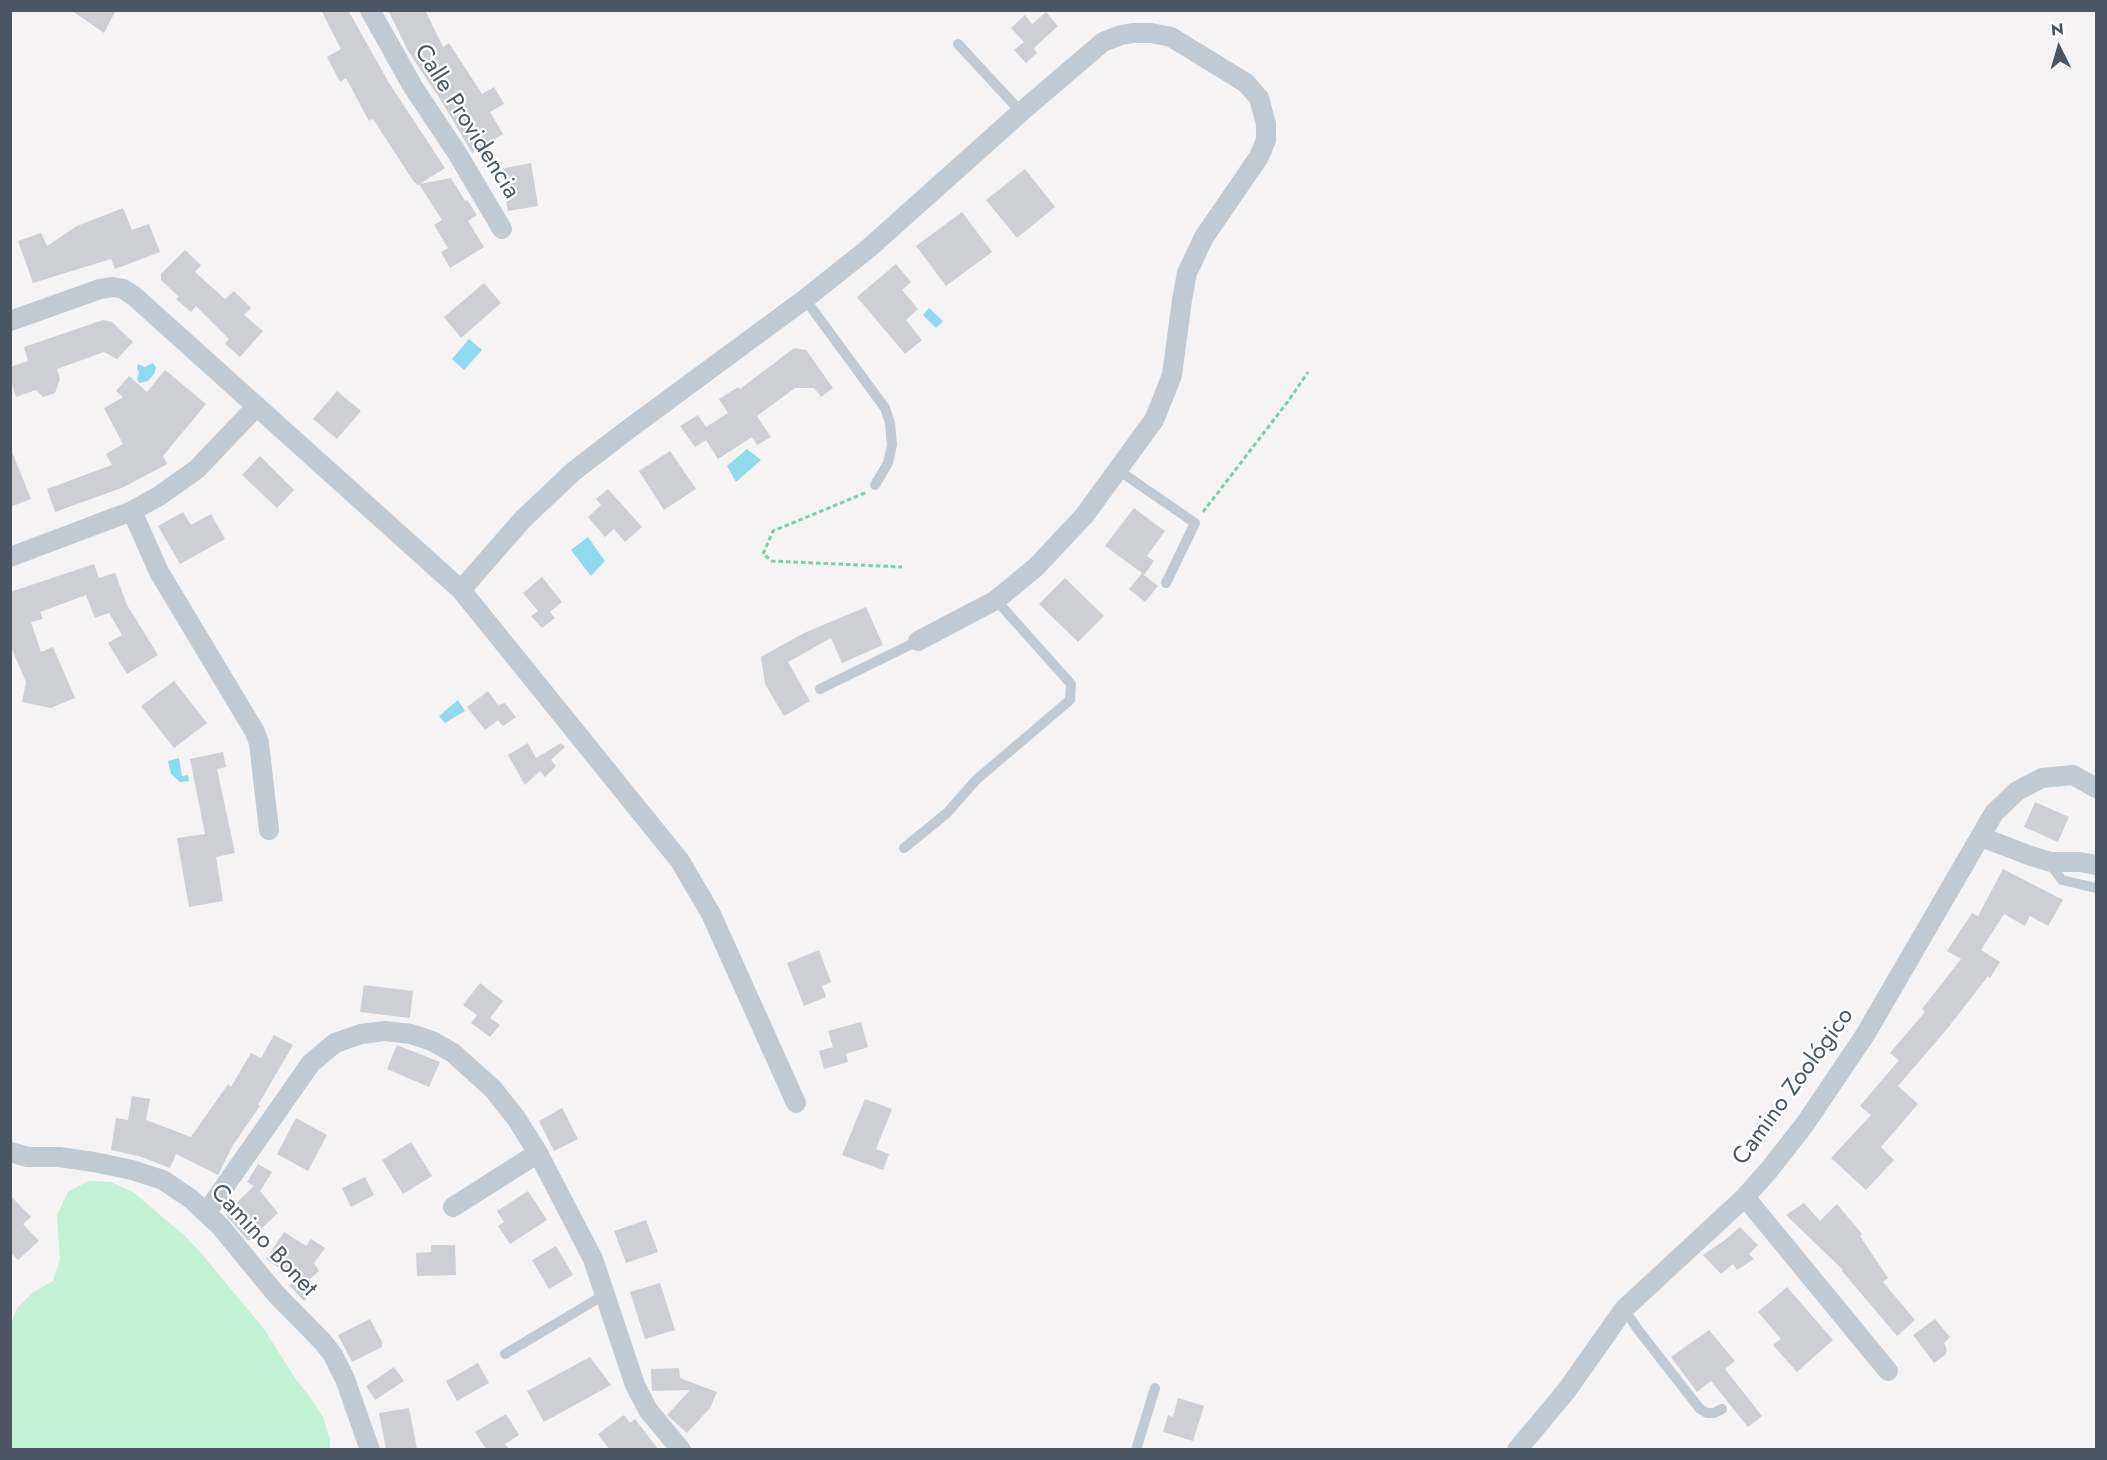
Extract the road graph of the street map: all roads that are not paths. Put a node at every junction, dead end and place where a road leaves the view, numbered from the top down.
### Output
1 (370, 10) edge
2 (958, 44) dead end
3 (1021, 112) junction
4 (502, 229) dead end
5 (805, 299) junction
6 (10, 321) edge
7 (256, 406) junction
8 (1118, 470) junction
9 (875, 485) road end
10 (132, 511) junction
11 (10, 556) edge
12 (1166, 583) dead end
13 (461, 590) junction
14 (996, 600) junction
15 (918, 641) joint
16 (820, 689) dead end
17 (2097, 788) edge
18 (269, 830) dead end
19 (1981, 837) junction
20 (904, 848) dead end
21 (2051, 862) junction
22 (2097, 865) edge
23 (2097, 888) edge
24 (796, 1103) dead end
25 (538, 1153) junction
26 (19, 1154) edge
27 (10, 1168) edge
28 (1745, 1197) junction
29 (453, 1207) dead end
30 (206, 1213) junction
31 (604, 1295) junction
32 (1624, 1309) junction
33 (505, 1354) dead end
34 (1888, 1371) dead end
35 (1155, 1388) dead end
36 (1722, 1409) dead end
37 (370, 1449) edge
38 (681, 1449) edge
39 (1136, 1449) edge
40 (1517, 1449) edge

1 - 4 street, Calle Providencia
2 - 3 lane
3 - 5 street
3 - 8 street
5 - 9 lane
5 - 13 street
6 - 7 street
7 - 10 street
7 - 13 street
8 - 12 lane
8 - 14 street
10 - 11 street
10 - 18 street
13 - 24 street
14 - 15 street
14 - 20 lane
15 - 16 lane
17 - 19 street, Camino Zoológico
19 - 21 street
19 - 28 street, Camino Zoológico
21 - 22 street
21 - 23 lane
25 - 29 street
25 - 30 street
25 - 31 street
26 - 27 street
26 - 30 street, Camino Bonet
28 - 32 street, Camino Zoológico
28 - 34 street
30 - 37 street, Camino Bonet
31 - 33 lane
31 - 38 street
32 - 36 lane
32 - 40 street, Camino Zoológico
35 - 39 lane

